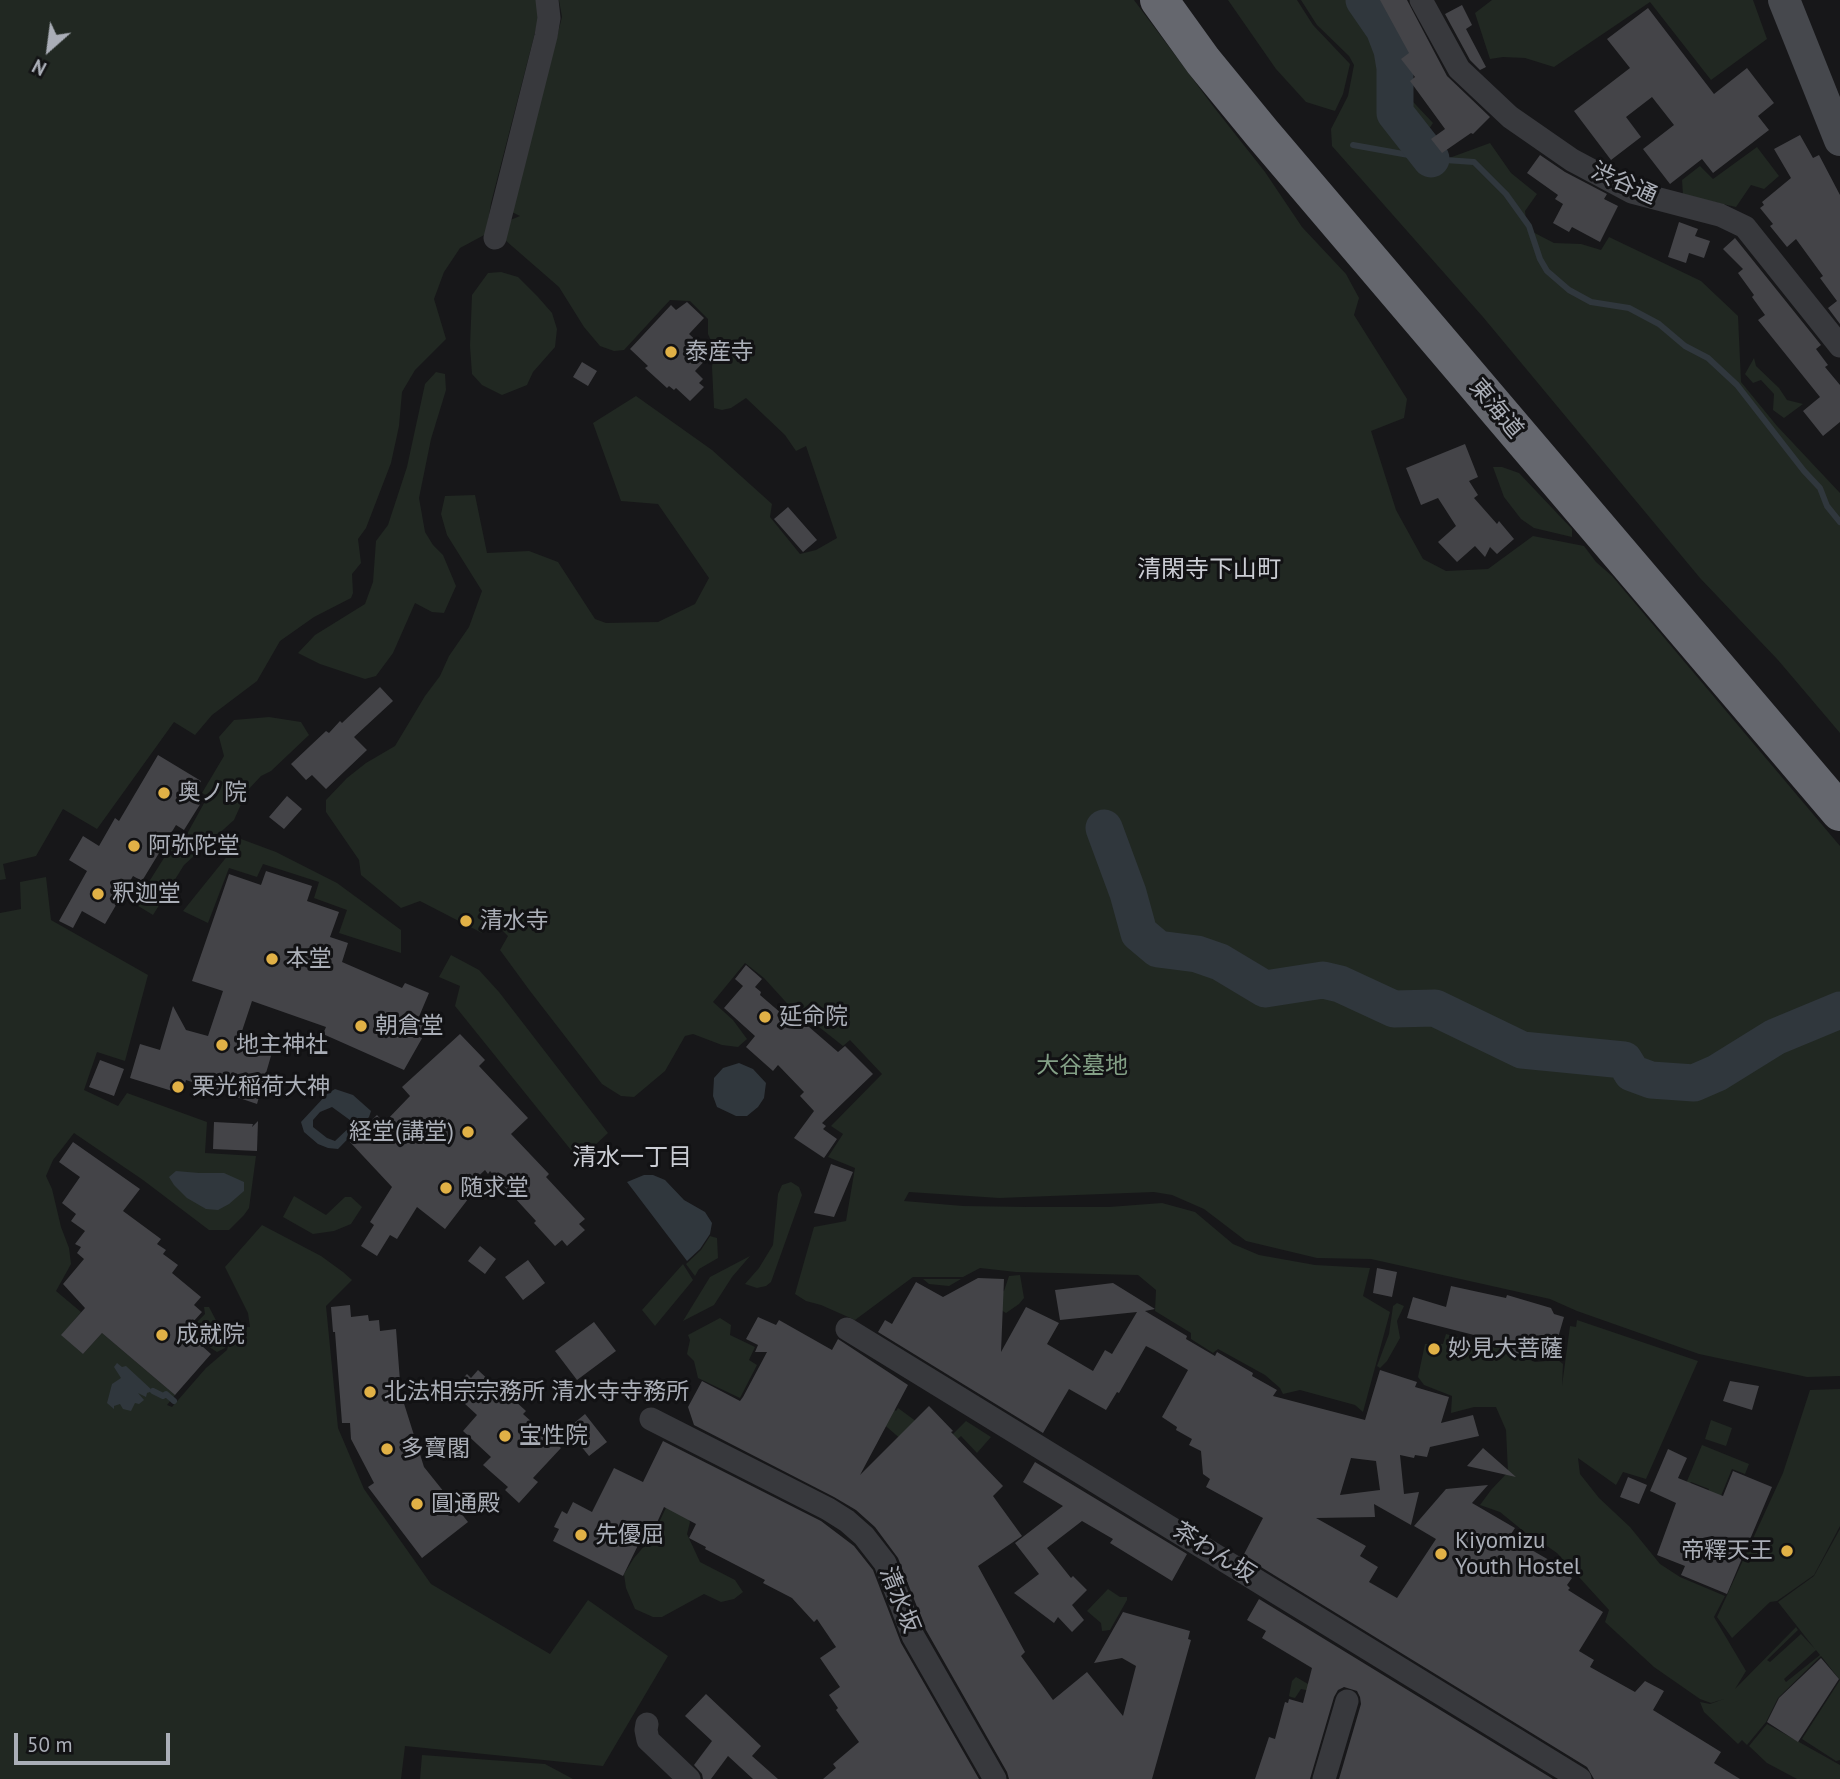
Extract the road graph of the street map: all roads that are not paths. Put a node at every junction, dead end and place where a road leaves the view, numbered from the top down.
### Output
1 (547, 0) edge
2 (1159, 0) edge
3 (1190, 0) edge
4 (1421, 0) edge
5 (1784, 0) edge
6 (1840, 140) edge
7 (495, 238) dead end
8 (1840, 346) edge
9 (1840, 777) edge
10 (1840, 812) edge
11 (847, 1329) dead end
12 (652, 1419) dead end
13 (1347, 1701) dead end
14 (647, 1724) dead end
15 (689, 1779) edge
16 (995, 1779) edge
17 (1324, 1779) edge
18 (1580, 1779) edge

1 - 7 street
2 - 10 highway, 東海道
3 - 9 highway, 東海道
4 - 8 street, 渋谷通
5 - 6 main road
11 - 18 street, 茶わん坂
12 - 16 street, 清水坂
13 - 17 street
14 - 15 street

